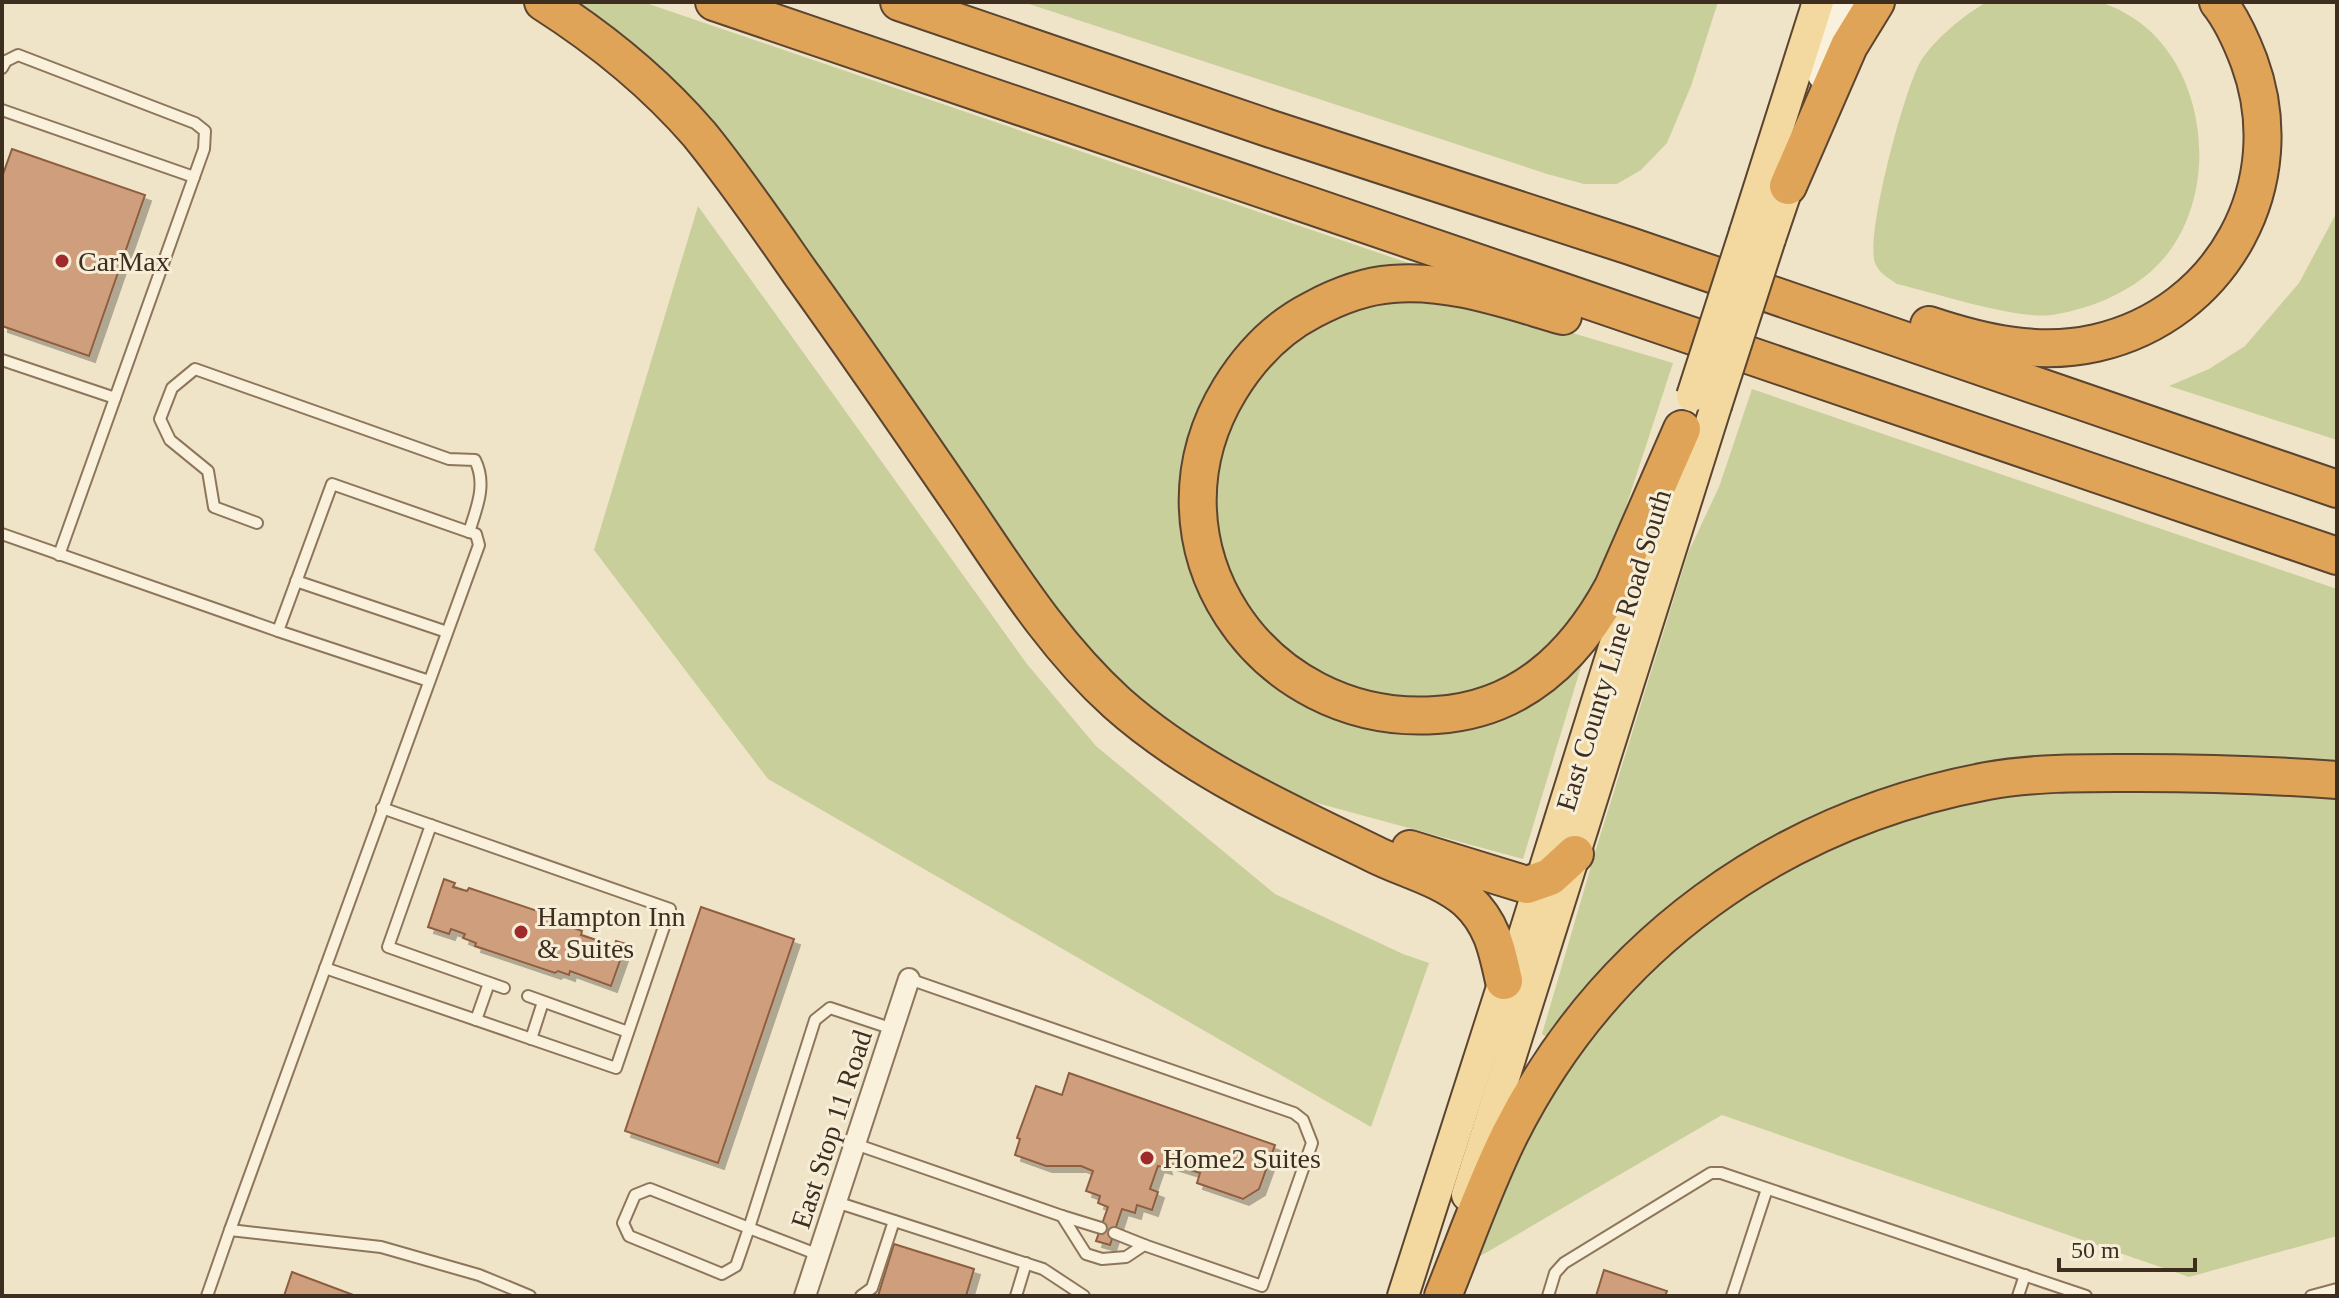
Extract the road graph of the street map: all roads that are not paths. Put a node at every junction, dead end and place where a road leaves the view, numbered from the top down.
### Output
1 (543, 2) edge
2 (714, 2) edge
3 (899, 2) edge
4 (1818, 2) edge
5 (1844, 2) edge
6 (1876, 2) edge
7 (2218, 2) edge
8 (2, 68) edge
9 (2, 110) edge
10 (194, 177) junction
11 (1788, 186) junction
12 (1758, 236) junction
13 (1630, 246) junction
14 (2, 360) edge
15 (115, 398) junction
16 (1697, 410) junction
17 (1973, 432) junction
18 (2337, 489) edge
19 (257, 523) dead end
20 (469, 532) junction
21 (2, 534) edge
22 (59, 555) junction
23 (2337, 556) edge
24 (296, 581) junction
25 (278, 631) junction
26 (447, 632) junction
27 (429, 681) junction
28 (2337, 780) edge
29 (382, 808) junction
30 (1304, 820) junction
31 (431, 825) junction
32 (1575, 854) junction
33 (1540, 882) junction
34 (325, 968) junction
35 (909, 979) joint
36 (1504, 981) junction
37 (489, 983) junction
38 (504, 988) dead end
39 (528, 996) dead end
40 (543, 1002) junction
41 (476, 1020) junction
42 (893, 1029) junction
43 (628, 1032) junction
44 (531, 1039) junction
45 (855, 1144) junction
46 (1767, 1189) junction
47 (836, 1202) junction
48 (1062, 1216) junction
49 (894, 1221) junction
50 (749, 1228) junction
51 (1101, 1228) dead end
52 (230, 1230) junction
53 (1114, 1233) dead end
54 (1144, 1245) junction
55 (819, 1255) junction
56 (1026, 1263) junction
57 (2025, 1275) junction
58 (2337, 1289) edge
59 (207, 1296) edge
60 (530, 1296) edge
61 (805, 1296) edge
62 (861, 1296) edge
63 (1016, 1296) edge
64 (1084, 1296) edge
65 (1403, 1296) edge
66 (1435, 1296) edge
67 (1443, 1296) edge
68 (1548, 1296) edge
69 (1732, 1296) edge
70 (2018, 1296) edge
71 (2086, 1296) edge
72 (2311, 1296) edge

1 - 30 highway
2 - 17 highway
3 - 13 highway
4 - 12 main road, East County Line Road South
5 - 11 main road, East County Line Road South
6 - 11 highway
7 - 13 highway
8 - 10 lane
9 - 10 lane
10 - 15 lane
11 - 12 main road, East County Line Road South
12 - 16 main road, East County Line Road South, bridge
13 - 18 highway
14 - 15 lane
15 - 22 lane
16 - 17 highway
16 - 32 main road, East County Line Road South
16 - 33 main road, East County Line Road South
17 - 23 highway
19 - 20 lane
20 - 24 lane
20 - 26 lane
21 - 22 lane
22 - 25 lane
24 - 25 lane
24 - 26 lane
25 - 27 lane
26 - 27 lane
27 - 29 lane
28 - 67 highway
29 - 31 lane
29 - 34 lane
30 - 33 highway
30 - 36 highway
31 - 37 lane
31 - 43 lane
32 - 33 highway
32 - 66 main road, East County Line Road South
33 - 36 main road, East County Line Road South
34 - 41 lane
34 - 52 lane
35 - 42 street, East Stop 11 Road
35 - 54 lane
36 - 65 main road, East County Line Road South
37 - 38 lane
37 - 41 lane
39 - 40 lane
40 - 43 lane
40 - 44 lane
41 - 44 lane
42 - 45 street, East Stop 11 Road
42 - 50 lane
43 - 44 lane
45 - 47 street, East Stop 11 Road
45 - 48 lane
46 - 57 lane
46 - 68 lane
46 - 69 lane
47 - 49 lane
47 - 55 street, East Stop 11 Road
48 - 51 lane
48 - 54 lane
49 - 56 lane
49 - 62 lane
50 - 50 lane
50 - 55 lane
52 - 59 lane
52 - 60 lane
53 - 54 lane
55 - 61 street, East Stop 11 Road
56 - 63 lane
56 - 64 lane
57 - 70 lane
57 - 71 lane
58 - 72 lane

